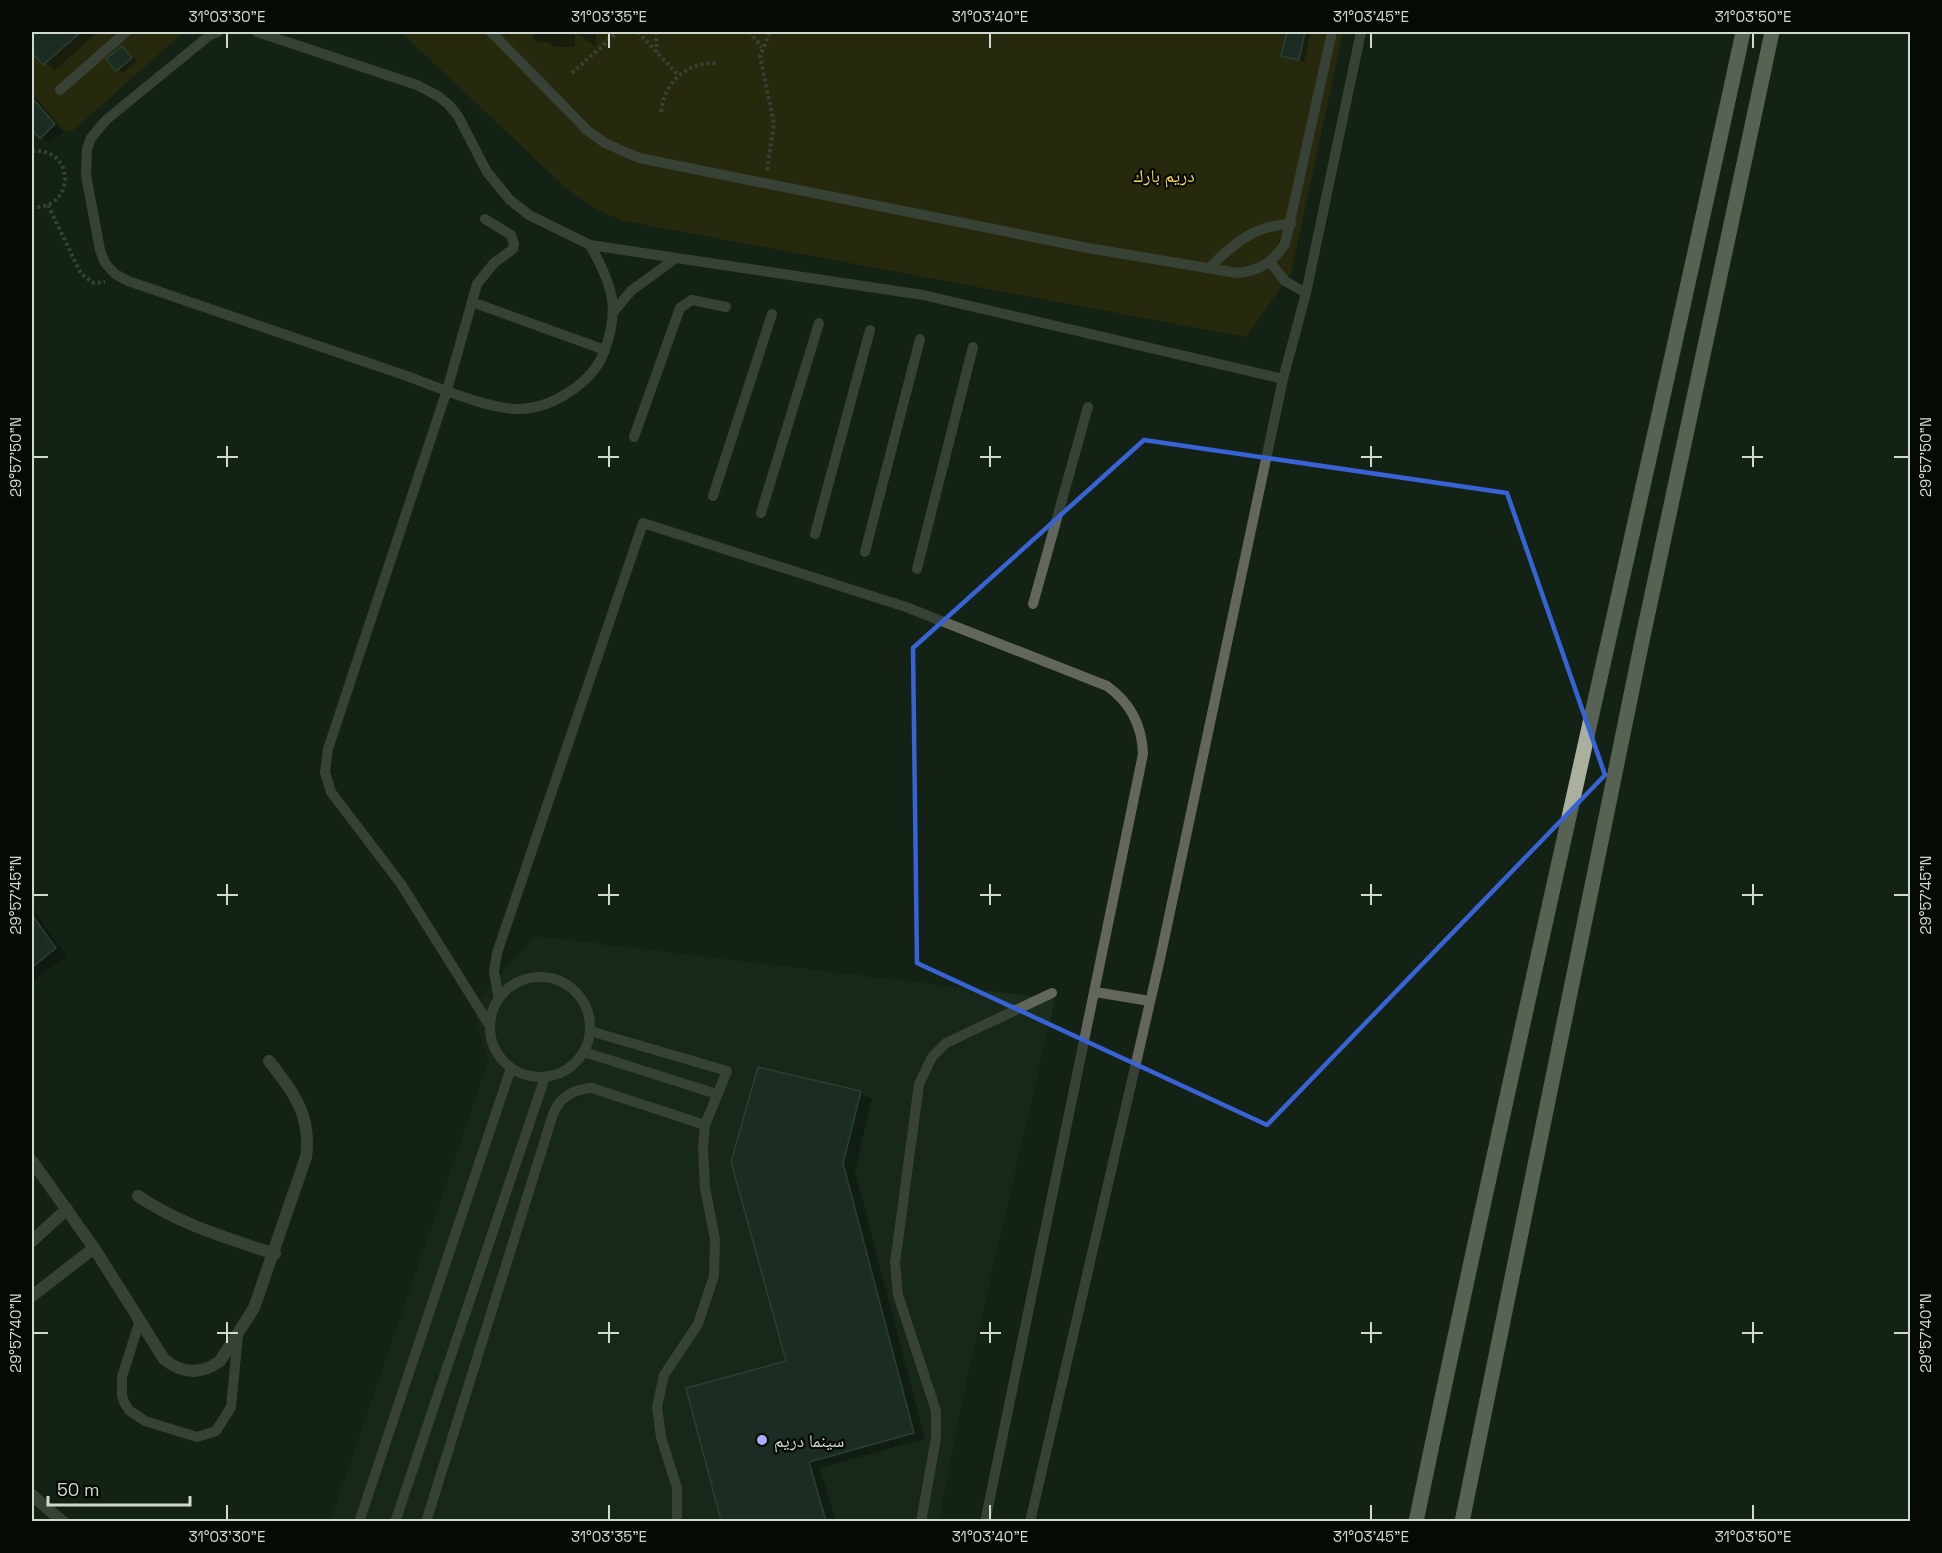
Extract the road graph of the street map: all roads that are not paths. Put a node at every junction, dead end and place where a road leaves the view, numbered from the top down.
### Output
1 (126, 32) edge
2 (218, 32) edge
3 (257, 32) edge
4 (491, 32) edge
5 (1332, 32) edge
6 (1361, 32) edge
7 (1743, 32) edge
8 (1772, 32) edge
9 (60, 90) dead end
10 (485, 219) dead end
11 (1291, 224) junction
12 (590, 245) junction
13 (676, 258) junction
14 (1270, 262) junction
15 (1209, 268) junction
16 (1306, 293) junction
17 (472, 302) junction
18 (726, 307) dead end
19 (614, 311) junction
20 (772, 314) dead end
21 (819, 323) dead end
22 (870, 330) dead end
23 (920, 339) dead end
24 (973, 347) dead end
25 (605, 350) junction
26 (1282, 379) junction
27 (447, 390) junction
28 (1088, 407) dead end
29 (634, 437) dead end
30 (713, 496) dead end
31 (760, 513) dead end
32 (815, 534) dead end
33 (865, 552) dead end
34 (917, 568) dead end
35 (1033, 604) dead end
36 (1095, 992) junction
37 (1052, 993) dead end
38 (499, 999) junction
39 (1150, 1001) junction
40 (490, 1026) junction
41 (590, 1031) junction
42 (584, 1052) junction
43 (269, 1061) dead end
44 (512, 1068) junction
45 (545, 1077) junction
46 (717, 1094) junction
47 (705, 1125) junction
48 (32, 1161) edge
49 (138, 1196) dead end
50 (68, 1209) junction
51 (32, 1241) edge
52 (94, 1248) junction
53 (274, 1254) junction
54 (32, 1296) edge
55 (139, 1323) junction
56 (238, 1335) junction
57 (32, 1495) edge
58 (63, 1521) edge
59 (358, 1521) edge
60 (395, 1521) edge
61 (426, 1521) edge
62 (677, 1521) edge
63 (921, 1521) edge
64 (985, 1521) edge
65 (1030, 1521) edge
66 (1416, 1521) edge
67 (1462, 1521) edge

1 - 9 lane
2 - 27 lane
3 - 12 lane
4 - 15 lane
5 - 11 lane
6 - 16 lane
7 - 66 main road
8 - 67 main road
10 - 17 lane
11 - 14 lane
11 - 15 lane
12 - 13 lane
12 - 19 lane
13 - 19 lane
13 - 26 lane
14 - 15 lane
14 - 16 lane
16 - 26 lane
17 - 25 lane
17 - 27 lane
18 - 29 lane
19 - 25 lane
20 - 30 lane
21 - 31 lane
22 - 32 lane
23 - 33 lane
24 - 34 lane
25 - 27 lane
26 - 39 lane
27 - 40 lane
28 - 35 lane
36 - 38 lane
36 - 39 lane
36 - 64 lane
37 - 63 lane
38 - 40 lane
38 - 41 lane
39 - 65 lane
40 - 44 lane
41 - 42 lane
41 - 46 lane
42 - 45 lane
42 - 46 lane
43 - 53 street
44 - 45 lane
44 - 59 lane
45 - 60 lane
46 - 47 lane
47 - 61 lane
47 - 62 lane
48 - 50 street
49 - 53 street
50 - 51 street
50 - 52 street
52 - 54 street
52 - 55 street
53 - 56 street
55 - 56 street
55 - 56 lane
57 - 58 street

